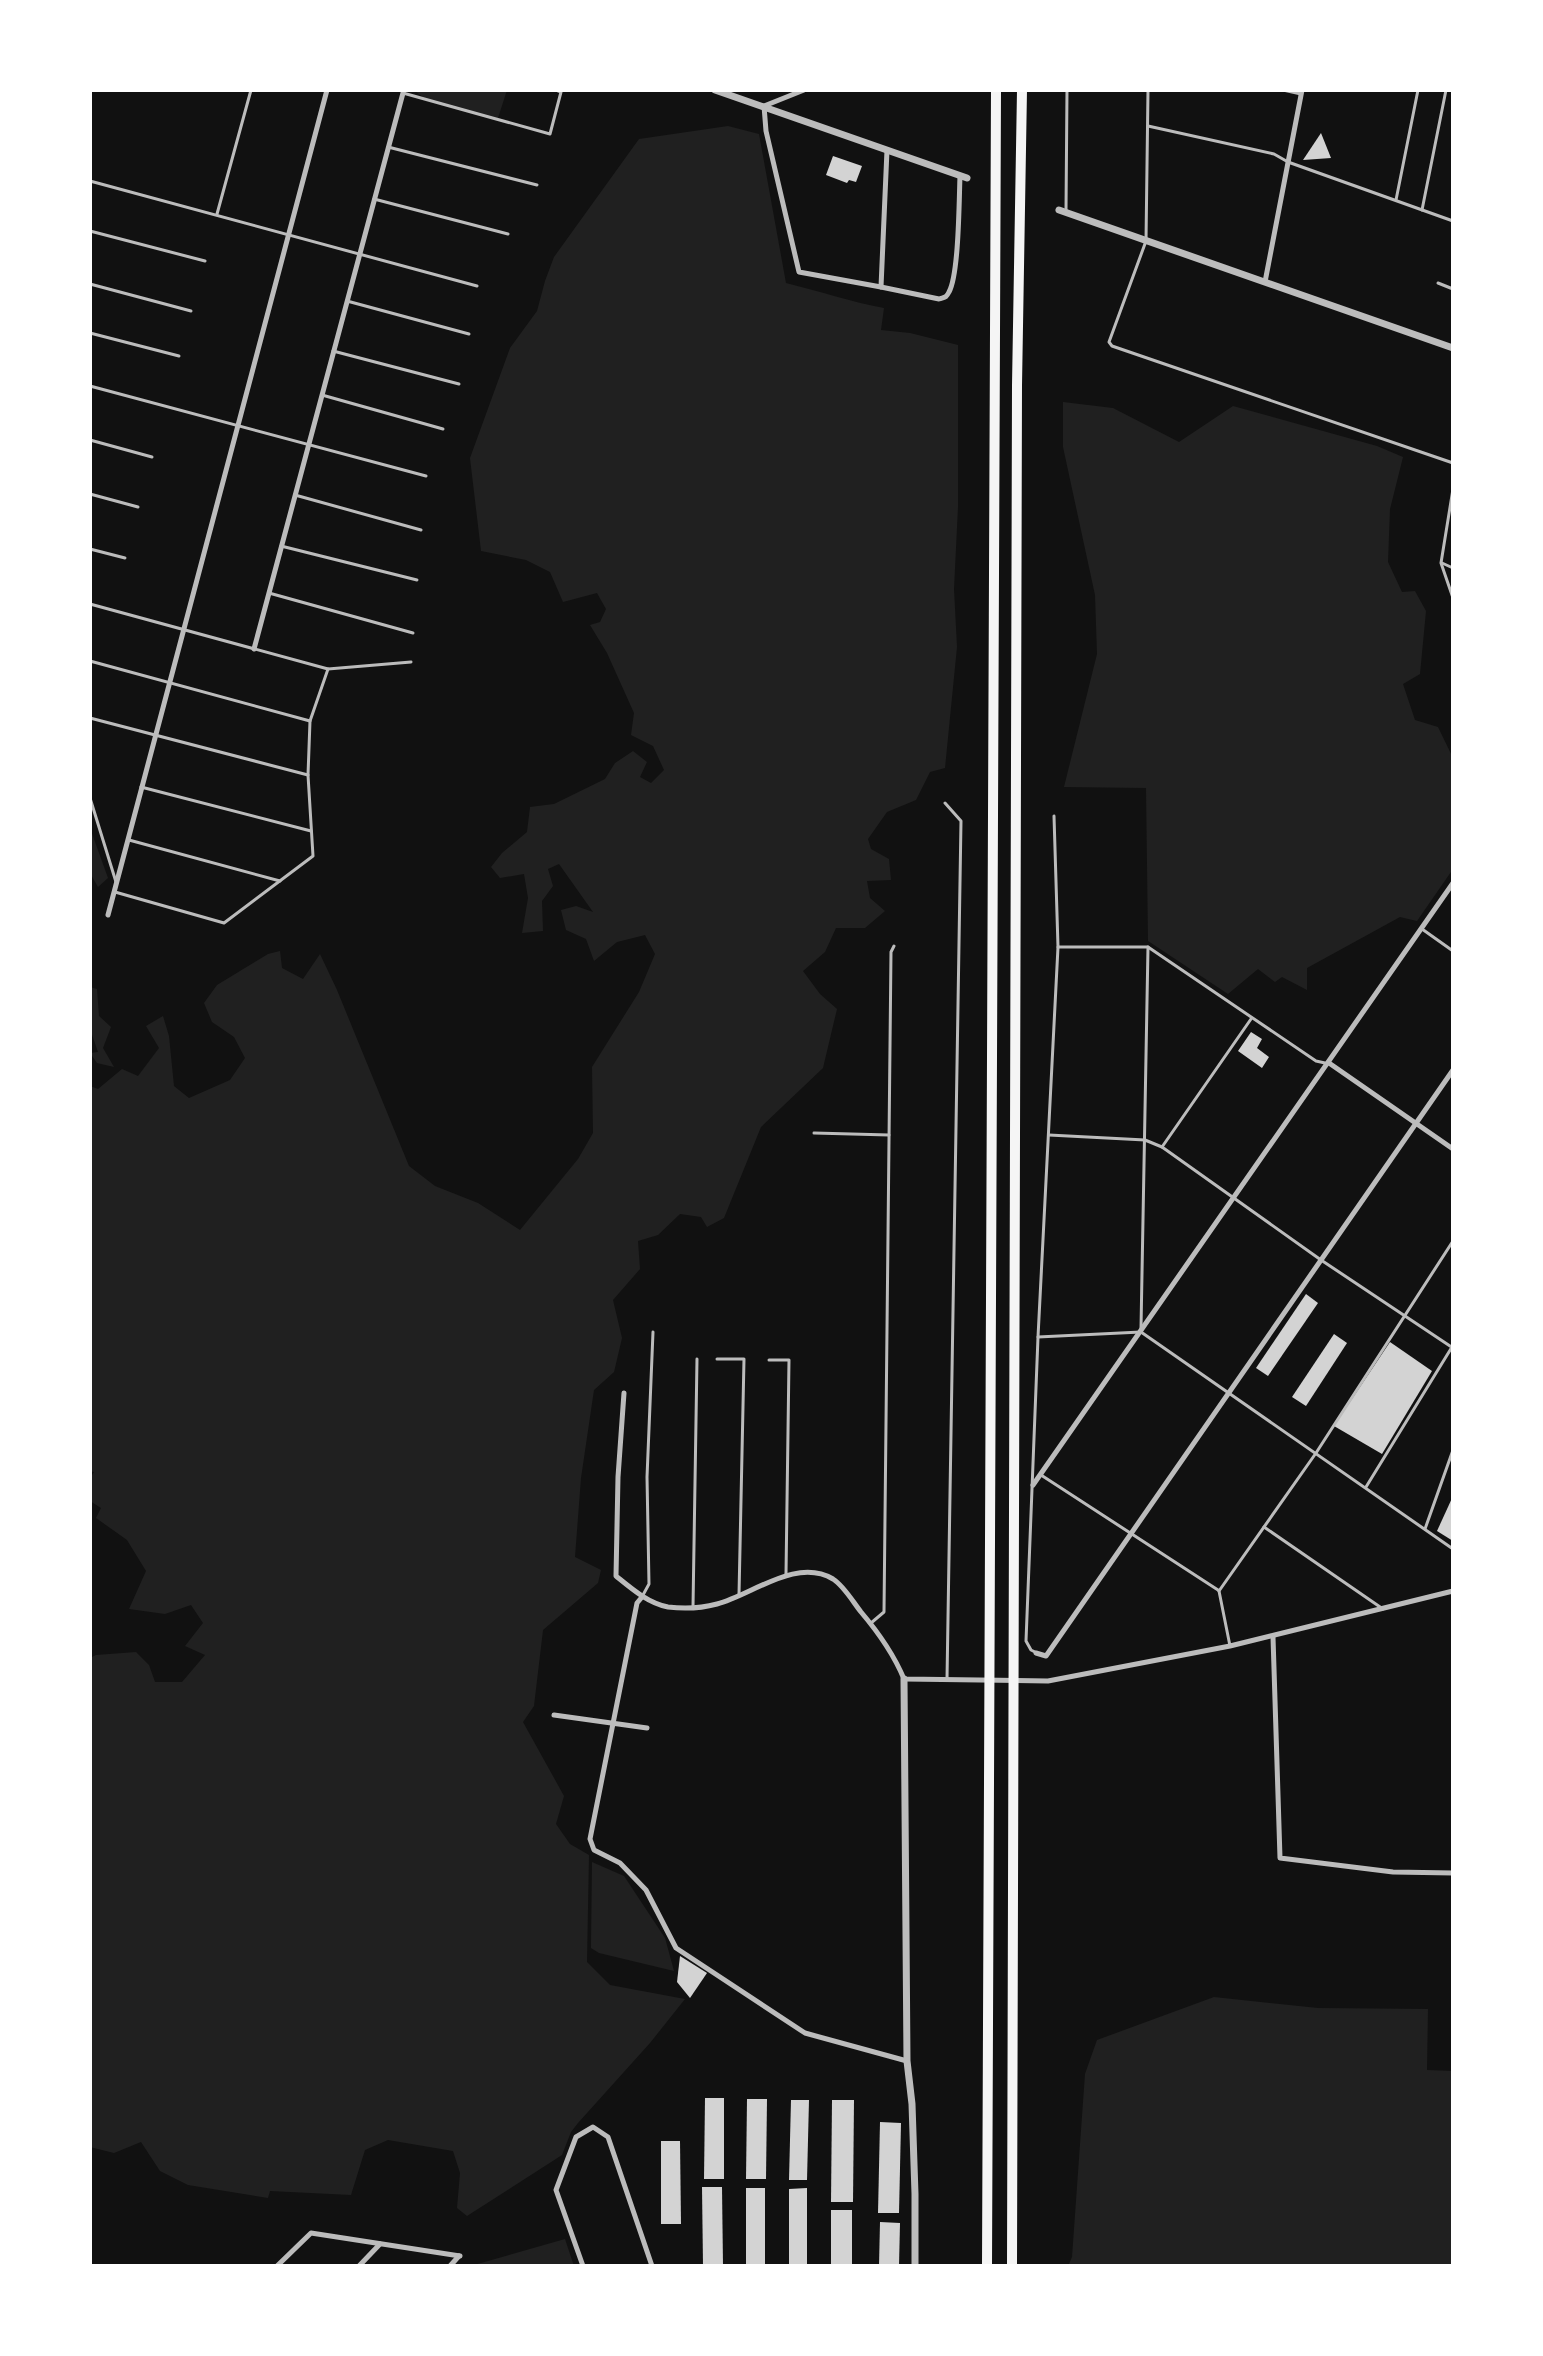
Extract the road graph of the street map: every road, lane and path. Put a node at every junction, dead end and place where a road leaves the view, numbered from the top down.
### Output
1 (251, 90) edge
2 (327, 90) edge
3 (556, 90) edge
4 (715, 90) edge
5 (804, 90) edge
6 (996, 90) edge
7 (1022, 90) edge
8 (1067, 90) edge
9 (1148, 90) edge
10 (1283, 90) edge
11 (1418, 90) edge
12 (1446, 90) edge
13 (403, 92) edge
14 (1302, 92) edge
15 (764, 106) junction
16 (1147, 126) junction
17 (388, 147) junction
18 (887, 149) junction
19 (1288, 162) junction
20 (963, 177) joint
21 (90, 181) edge
22 (537, 185) dead end
23 (374, 199) junction
24 (1396, 200) junction
25 (1422, 210) junction
26 (1063, 212) joint
27 (217, 214) junction
28 (1453, 221) edge
29 (90, 231) edge
30 (289, 234) junction
31 (508, 234) dead end
32 (1146, 241) junction
33 (360, 254) junction
34 (205, 261) dead end
35 (1265, 283) junction
36 (1438, 283) dead end
37 (90, 284) edge
38 (477, 286) dead end
39 (881, 287) junction
40 (1453, 289) edge
41 (347, 301) junction
42 (191, 311) dead end
43 (90, 333) edge
44 (469, 334) dead end
45 (1453, 348) edge
46 (333, 351) junction
47 (179, 356) dead end
48 (459, 384) dead end
49 (90, 386) edge
50 (322, 395) junction
51 (238, 425) junction
52 (443, 429) dead end
53 (90, 440) edge
54 (309, 444) junction
55 (152, 457) dead end
56 (1453, 463) edge
57 (426, 476) dead end
58 (1453, 489) edge
59 (90, 494) edge
60 (295, 495) junction
61 (138, 507) dead end
62 (421, 530) dead end
63 (281, 546) junction
64 (90, 549) edge
65 (125, 558) dead end
66 (1441, 563) junction
67 (1453, 568) edge
68 (417, 580) dead end
69 (269, 593) junction
70 (1453, 598) edge
71 (90, 604) edge
72 (183, 630) junction
73 (413, 633) dead end
74 (254, 649) junction
75 (90, 661) edge
76 (411, 662) dead end
77 (328, 669) junction
78 (169, 682) junction
79 (90, 718) edge
80 (310, 721) junction
81 (154, 734) junction
82 (308, 775) junction
83 (141, 787) junction
84 (90, 798) edge
85 (945, 803) dead end
86 (1054, 816) dead end
87 (312, 831) junction
88 (127, 839) junction
89 (280, 881) junction
90 (116, 882) junction
91 (1453, 883) edge
92 (115, 892) junction
93 (108, 915) dead end
94 (1422, 929) junction
95 (894, 946) dead end
96 (1058, 947) junction
97 (1148, 947) junction
98 (1453, 951) edge
99 (1252, 1018) junction
100 (1329, 1063) junction
101 (1453, 1070) edge
102 (1416, 1123) junction
103 (814, 1133) dead end
104 (889, 1135) junction
105 (1049, 1135) junction
106 (1145, 1140) junction
107 (1162, 1147) junction
108 (1453, 1149) edge
109 (1234, 1199) junction
110 (1453, 1241) edge
111 (1321, 1260) junction
112 (1406, 1316) junction
113 (653, 1332) dead end
114 (1141, 1332) junction
115 (1038, 1337) junction
116 (1452, 1347) edge
117 (697, 1359) dead end
118 (717, 1359) dead end
119 (769, 1360) dead end
120 (624, 1393) dead end
121 (1230, 1393) junction
122 (1453, 1450) edge
123 (1316, 1453) junction
124 (1041, 1475) junction
125 (1033, 1485) junction
126 (1366, 1488) junction
127 (1264, 1527) junction
128 (1425, 1529) junction
129 (1132, 1534) junction
130 (1453, 1549) edge
131 (786, 1574) junction
132 (1219, 1591) junction
133 (1453, 1591) edge
134 (739, 1595) junction
135 (642, 1597) junction
136 (693, 1608) junction
137 (1383, 1609) junction
138 (871, 1623) junction
139 (1273, 1636) junction
140 (1230, 1646) junction
141 (1036, 1653) joint
142 (904, 1679) junction
143 (947, 1679) junction
144 (554, 1715) dead end
145 (614, 1722) junction
146 (647, 1728) dead end
147 (1453, 1873) edge
148 (907, 2061) junction
149 (381, 2243) junction
150 (460, 2256) junction
151 (277, 2266) edge
152 (359, 2266) edge
153 (450, 2266) edge
154 (459, 2266) edge
155 (583, 2266) edge
156 (652, 2266) edge
157 (915, 2266) edge
158 (987, 2266) edge
159 (1012, 2266) edge

1 - 27 lane
2 - 30 street
3 - 13 lane
4 - 15 street
5 - 15 street
6 - 158 highway
7 - 159 highway
8 - 26 lane
9 - 16 lane
10 - 14 lane
11 - 24 lane
12 - 25 lane
13 - 17 street
14 - 19 street
15 - 18 street
15 - 39 street
16 - 19 lane
16 - 32 lane
17 - 22 lane
17 - 23 street
18 - 20 street
18 - 39 street
19 - 24 lane
19 - 35 street
20 - 39 street
21 - 27 lane
23 - 31 lane
23 - 33 street
24 - 25 lane
25 - 28 lane
26 - 32 street
27 - 30 lane
29 - 34 lane
30 - 33 lane
30 - 51 street
32 - 35 street
32 - 56 lane
33 - 38 lane
33 - 41 street
35 - 45 street
36 - 40 lane
37 - 42 lane
41 - 44 lane
41 - 46 street
43 - 47 lane
46 - 48 lane
46 - 50 street
49 - 51 lane
50 - 52 lane
50 - 54 street
51 - 54 lane
51 - 72 street
53 - 55 lane
54 - 57 lane
54 - 60 street
58 - 66 lane
59 - 61 lane
60 - 62 lane
60 - 63 street
63 - 68 lane
63 - 69 street
64 - 65 lane
66 - 67 lane
66 - 70 lane
69 - 73 lane
69 - 74 street
71 - 72 lane
72 - 74 lane
72 - 78 street
74 - 77 lane
75 - 78 lane
76 - 77 lane
77 - 80 lane
78 - 80 lane
78 - 81 street
79 - 81 lane
80 - 82 lane
81 - 82 lane
81 - 83 street
82 - 87 lane
83 - 87 lane
83 - 88 street
84 - 90 lane
85 - 143 lane
86 - 96 lane
87 - 89 lane
88 - 89 lane
88 - 90 street
89 - 92 lane
90 - 92 street
91 - 94 street
92 - 93 street
94 - 98 lane
94 - 100 street
95 - 104 lane
96 - 97 lane
96 - 105 lane
97 - 99 lane
97 - 106 lane
99 - 100 lane
99 - 107 lane
100 - 102 street
100 - 109 street
101 - 102 street
102 - 108 street
102 - 111 street
103 - 104 lane
104 - 138 lane
105 - 106 lane
105 - 115 lane
106 - 107 lane
106 - 114 lane
107 - 109 lane
109 - 111 lane
109 - 114 street
110 - 112 lane
111 - 112 lane
111 - 121 street
112 - 116 lane
112 - 123 lane
113 - 135 lane
114 - 115 lane
114 - 121 lane
114 - 124 street
115 - 125 lane
116 - 126 lane
117 - 136 lane
118 - 134 lane
119 - 131 lane
120 - 135 street
121 - 123 lane
121 - 129 street
122 - 128 lane
123 - 126 lane
123 - 127 lane
124 - 125 street
124 - 129 lane
125 - 141 lane
126 - 128 lane
127 - 132 lane
127 - 137 lane
128 - 130 lane
129 - 132 lane
129 - 141 street
131 - 134 street
131 - 138 street
132 - 140 lane
133 - 137 street
134 - 136 street
135 - 136 street
135 - 145 street
137 - 139 street
138 - 142 street
139 - 140 street
139 - 147 street
140 - 143 street
142 - 143 street
142 - 148 street
144 - 145 street
145 - 146 street
145 - 148 street
148 - 157 street
149 - 150 street
149 - 151 street
149 - 152 street
150 - 153 street
150 - 154 street
155 - 156 street

